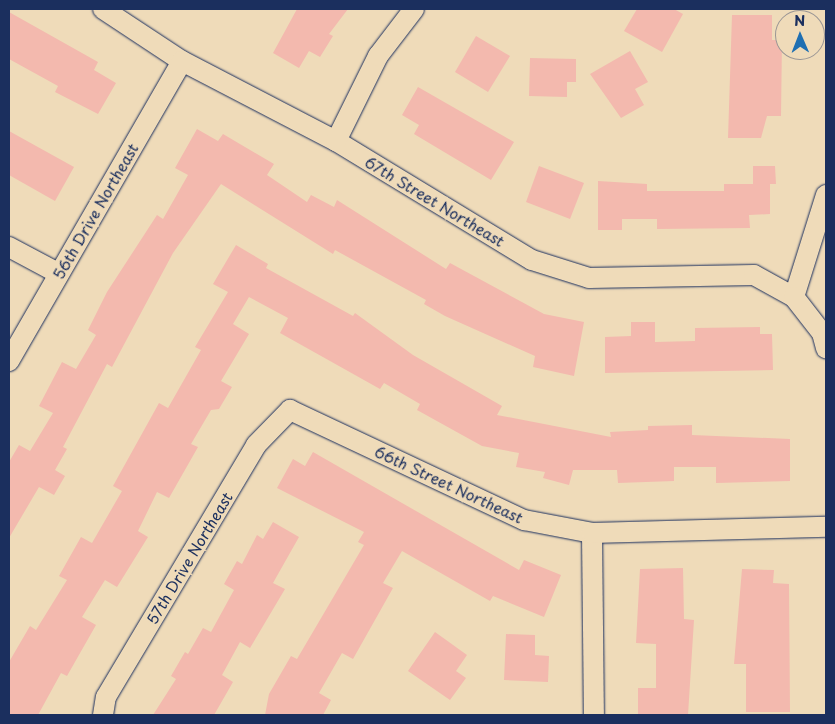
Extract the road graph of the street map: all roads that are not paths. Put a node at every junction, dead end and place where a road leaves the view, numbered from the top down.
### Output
1 (414, 9) edge
2 (110, 10) edge
3 (182, 61) junction
4 (336, 141) junction
5 (826, 195) edge
6 (9, 247) edge
7 (58, 273) junction
8 (794, 297) junction
9 (826, 348) edge
10 (9, 361) edge
11 (290, 410) joint
12 (826, 527) edge
13 (592, 533) junction
14 (103, 715) edge
15 (594, 715) edge

1 - 4 street
2 - 3 street, 67th Street Northeast
3 - 4 street, 67th Street Northeast
3 - 7 street, 56th Drive Northeast
4 - 8 street, 67th Street Northeast
5 - 8 street
6 - 7 street
7 - 10 street, 56th Drive Northeast
8 - 9 street
11 - 13 street, 66th Street Northeast
11 - 14 street, 57th Drive Northeast
12 - 13 street, 66th Street Northeast
13 - 15 street

